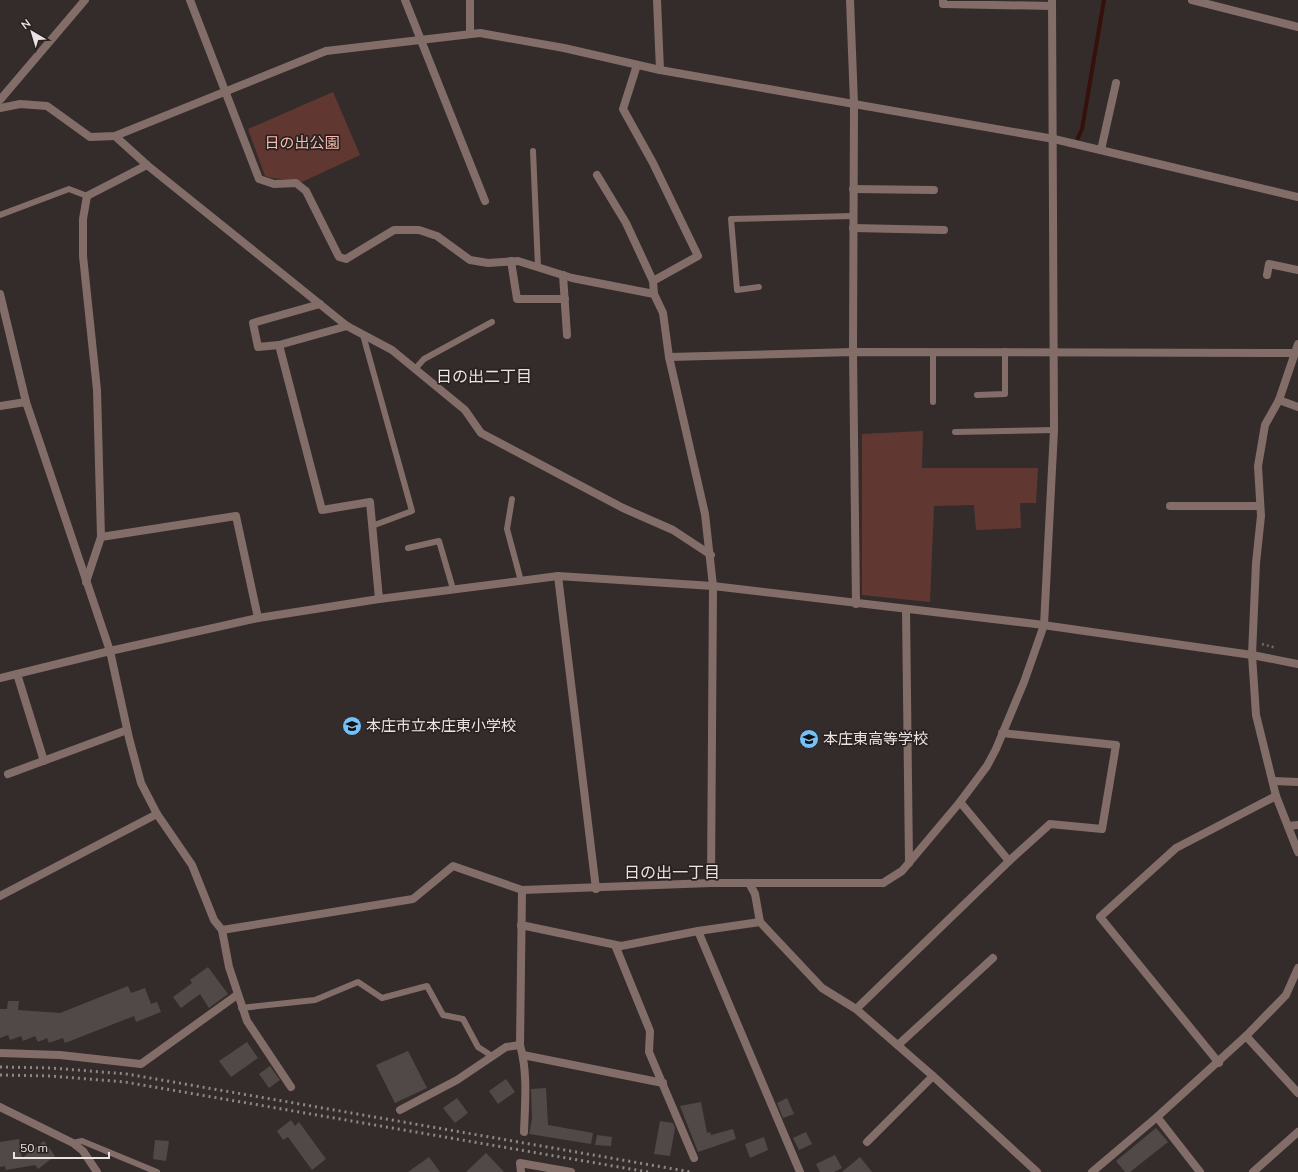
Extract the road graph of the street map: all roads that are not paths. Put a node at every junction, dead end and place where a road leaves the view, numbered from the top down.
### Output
1 (85, 0) edge
2 (190, 0) edge
3 (405, 0) edge
4 (470, 0) edge
5 (657, 0) edge
6 (850, 0) edge
7 (943, 0) edge
8 (1192, 0) edge
9 (1052, 3) edge
10 (1298, 27) edge
11 (470, 34) junction
12 (420, 40) junction
13 (637, 65) junction
14 (660, 70) junction
15 (1116, 83) dead end
16 (226, 90) junction
17 (1, 95) edge
18 (854, 103) junction
19 (0, 108) edge
20 (115, 136) junction
21 (1054, 139) junction
22 (1100, 150) junction
23 (533, 151) dead end
24 (147, 165) junction
25 (598, 175) dead end
26 (854, 189) junction
27 (934, 190) dead end
28 (87, 196) junction
29 (1298, 197) edge
30 (485, 201) dead end
31 (0, 215) edge
32 (853, 216) junction
33 (853, 228) junction
34 (944, 230) dead end
35 (511, 261) junction
36 (538, 267) junction
37 (1298, 270) edge
38 (563, 275) junction
39 (1267, 275) dead end
40 (653, 281) junction
41 (759, 288) dead end
42 (0, 294) edge
43 (654, 294) junction
44 (565, 299) junction
45 (320, 304) junction
46 (492, 322) dead end
47 (347, 326) junction
48 (363, 335) junction
49 (567, 335) dead end
50 (1298, 344) edge
51 (279, 345) junction
52 (1005, 351) junction
53 (1053, 351) junction
54 (853, 352) junction
55 (933, 352) junction
56 (1295, 353) junction
57 (669, 357) junction
58 (415, 369) junction
59 (977, 395) dead end
60 (1279, 400) junction
61 (26, 402) junction
62 (933, 402) dead end
63 (0, 406) edge
64 (1298, 407) edge
65 (1054, 430) junction
66 (956, 432) dead end
67 (512, 499) dead end
68 (1170, 506) dead end
69 (1260, 506) junction
70 (372, 526) junction
71 (101, 537) junction
72 (408, 548) dead end
73 (711, 555) junction
74 (558, 576) junction
75 (520, 581) junction
76 (86, 582) junction
77 (713, 586) junction
78 (454, 589) junction
79 (379, 599) junction
80 (856, 604) junction
81 (906, 609) junction
82 (258, 618) junction
83 (1044, 625) junction
84 (110, 651) junction
85 (1252, 655) junction
86 (1298, 664) edge
87 (17, 674) junction
88 (0, 678) edge
89 (127, 730) junction
90 (1002, 733) junction
91 (44, 761) junction
92 (8, 774) dead end
93 (1274, 781) junction
94 (1298, 782) edge
95 (1276, 796) junction
96 (960, 802) junction
97 (157, 814) junction
98 (1298, 825) edge
99 (1288, 826) junction
100 (1298, 852) edge
101 (1010, 861) junction
102 (909, 863) junction
103 (711, 883) junction
104 (750, 883) junction
105 (596, 888) junction
106 (522, 890) junction
107 (0, 896) edge
108 (760, 922) junction
109 (521, 924) junction
110 (222, 930) junction
111 (698, 931) junction
112 (615, 945) junction
113 (993, 958) dead end
114 (1298, 968) edge
115 (237, 995) junction
116 (241, 1008) junction
117 (856, 1009) junction
118 (1246, 1036) junction
119 (520, 1045) junction
120 (898, 1045) junction
121 (0, 1053) edge
122 (523, 1055) junction
123 (492, 1056) junction
124 (1218, 1062) junction
125 (934, 1076) junction
126 (663, 1083) junction
127 (291, 1087) dead end
128 (1298, 1093) edge
129 (0, 1107) edge
130 (400, 1110) dead end
131 (1158, 1117) junction
132 (524, 1132) dead end
133 (1298, 1132) edge
134 (867, 1142) dead end
135 (73, 1143) junction
136 (694, 1158) dead end
137 (97, 1172) edge
138 (157, 1172) edge
139 (521, 1172) edge
140 (571, 1172) edge
141 (800, 1172) edge
142 (1037, 1172) edge
143 (1092, 1172) edge
144 (1200, 1172) edge
145 (1253, 1172) edge

1 - 17 street
2 - 16 street
3 - 12 street
4 - 11 street
5 - 14 street
6 - 18 street
7 - 9 street
8 - 10 street
9 - 21 street
11 - 12 street
11 - 13 street
12 - 16 street
12 - 30 street
13 - 14 street
13 - 40 street
14 - 18 street
15 - 22 street
16 - 20 street
16 - 35 street
18 - 21 street
18 - 26 street
19 - 20 street
20 - 24 street
21 - 22 street
21 - 53 street
22 - 29 street
23 - 36 lane
24 - 28 street
24 - 45 street
25 - 40 street
26 - 27 street
26 - 32 street
28 - 31 lane
28 - 71 street
32 - 33 street
32 - 41 lane
33 - 34 street
33 - 54 street
35 - 36 street
35 - 44 street
36 - 38 street
37 - 39 street
38 - 43 street
38 - 44 street
40 - 43 street
42 - 61 street
43 - 57 street
44 - 49 street
45 - 47 street
45 - 51 street
46 - 58 lane
47 - 48 street
47 - 51 street
48 - 58 street
48 - 70 lane
50 - 56 street
51 - 70 street
52 - 53 street
52 - 55 street
52 - 59 lane
53 - 56 street
53 - 65 street
54 - 55 street
54 - 57 street
54 - 80 street
55 - 62 lane
56 - 60 street
57 - 73 street
58 - 73 street
60 - 64 street
60 - 69 street
61 - 63 street
61 - 76 street
65 - 66 lane
65 - 83 street
67 - 75 lane
68 - 69 street
69 - 85 street
70 - 79 street
71 - 76 street
71 - 82 street
72 - 78 lane
73 - 77 street
74 - 75 street
74 - 77 street
74 - 105 street
75 - 78 street
76 - 84 street
77 - 80 street
77 - 103 street
78 - 79 street
79 - 82 street
80 - 81 street
81 - 83 street
81 - 102 street
82 - 84 street
83 - 85 street
83 - 90 street
84 - 87 street
84 - 89 street
85 - 86 street
85 - 93 street
87 - 88 street
87 - 91 street
89 - 91 street
89 - 97 street
90 - 96 street
90 - 101 street
91 - 92 street
93 - 94 street
93 - 95 street
95 - 99 street
95 - 124 street
96 - 101 street
96 - 102 street
97 - 107 street
97 - 110 street
98 - 99 street
99 - 100 street
101 - 117 street
102 - 104 street
103 - 104 street
103 - 105 street
104 - 108 street
105 - 106 street
106 - 109 street
106 - 110 street
108 - 111 street
108 - 117 street
109 - 112 street
109 - 119 street
110 - 115 street
111 - 112 street
111 - 141 street
112 - 126 street
113 - 120 street
114 - 118 street
115 - 116 street
115 - 121 street
116 - 123 lane
116 - 127 street
117 - 120 street
118 - 124 street
118 - 128 street
119 - 122 street
119 - 123 street
120 - 125 street
122 - 126 street
122 - 132 street
123 - 130 street
124 - 131 street
125 - 134 street
125 - 142 street
126 - 136 street
129 - 135 street
131 - 143 street
131 - 144 street
133 - 145 street
135 - 137 street
135 - 138 lane
139 - 140 street

